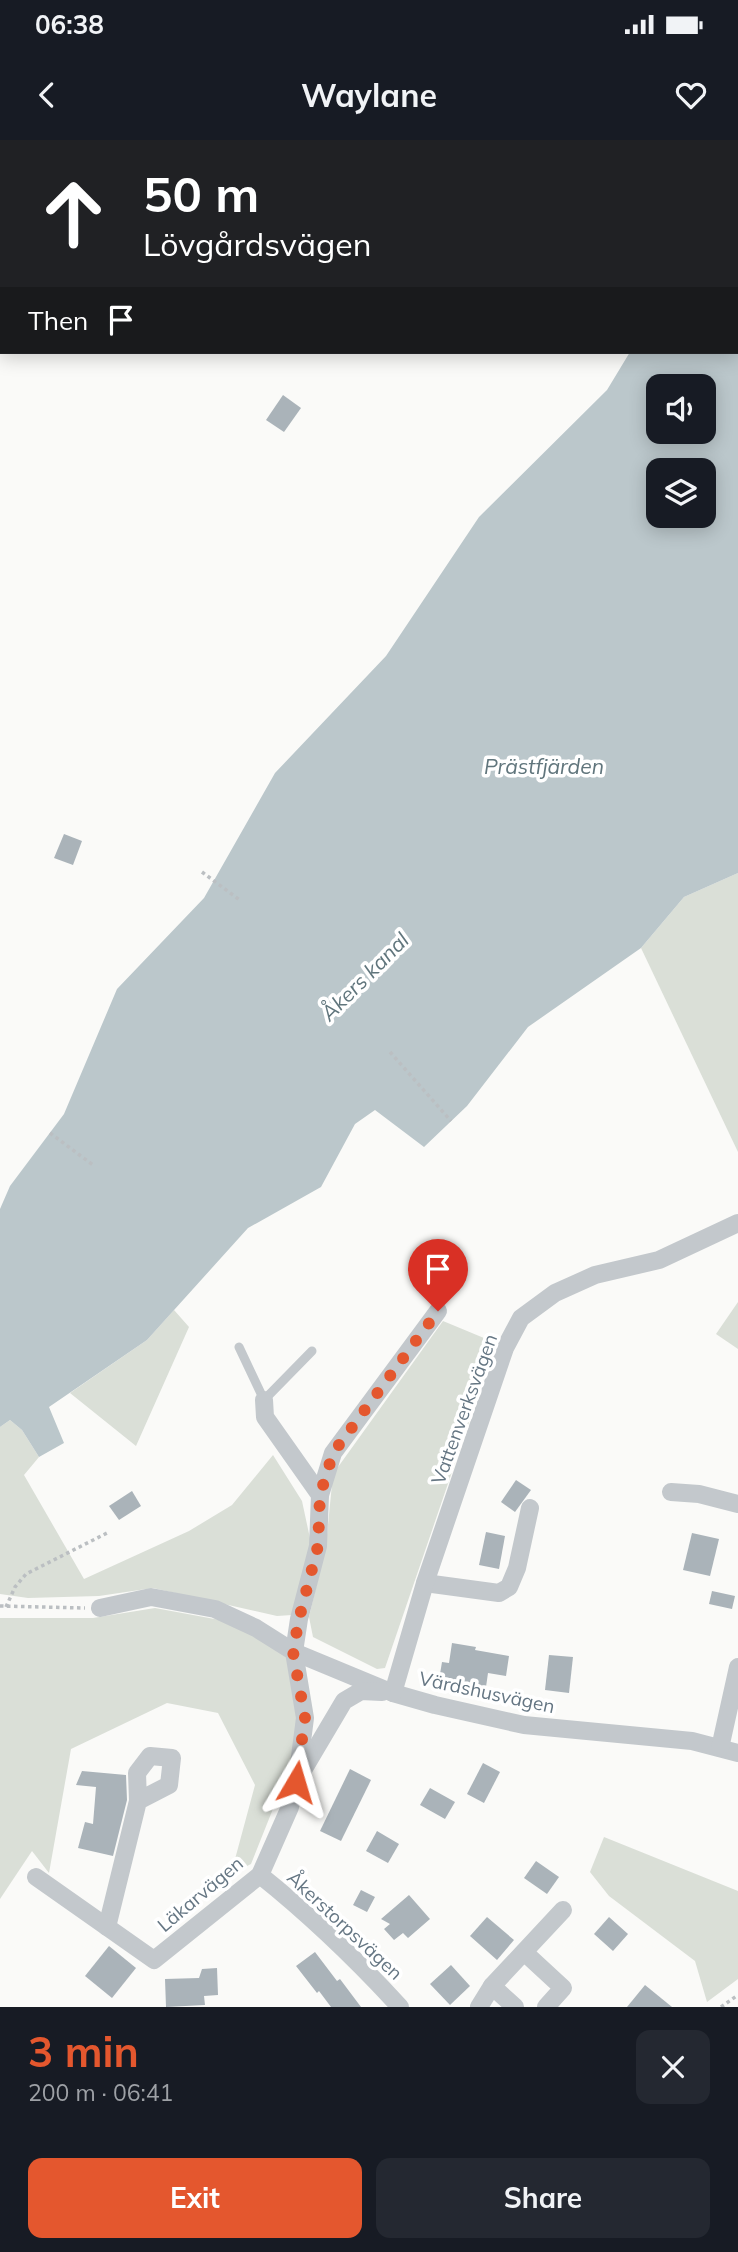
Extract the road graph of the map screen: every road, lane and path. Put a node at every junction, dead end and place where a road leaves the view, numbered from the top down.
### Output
1 (202, 872) dead end
2 (241, 901) dead end
3 (390, 1052) dead end
4 (451, 1121) dead end
5 (50, 1133) dead end
6 (93, 1165) dead end
7 (738, 1223) edge
8 (438, 1311) dead end
9 (239, 1347) dead end
10 (312, 1351) dead end
11 (264, 1400) junction
12 (671, 1492) dead end
13 (320, 1495) junction
14 (738, 1504) edge
15 (530, 1508) dead end
16 (109, 1532) dead end
17 (425, 1583) junction
18 (0, 1606) edge
19 (6, 1606) junction
20 (100, 1608) joint
21 (293, 1652) junction
22 (738, 1667) edge
23 (393, 1693) junction
24 (720, 1748) junction
25 (738, 1753) edge
26 (296, 1782) junction
27 (138, 1801) dead end
28 (260, 1875) junction
29 (36, 1877) dead end
30 (563, 1910) dead end
31 (107, 1927) junction
32 (524, 1952) junction
33 (492, 1986) junction
34 (738, 1995) edge
35 (400, 2007) edge
36 (479, 2007) edge
37 (515, 2007) edge
38 (546, 2007) edge
39 (721, 2007) edge

1 - 2 path
3 - 4 path
5 - 6 path
7 - 17 street, Vattenverksvägen
8 - 13 street
9 - 11 lane
10 - 11 lane
11 - 13 street
12 - 14 street
13 - 21 street
15 - 17 street
16 - 19 path
17 - 23 street, Vattenverksvägen
18 - 19 path
19 - 20 path
20 - 21 street, Värdshusvägen
21 - 23 street, Värdshusvägen
21 - 26 street
22 - 24 street
23 - 24 street, Värdshusvägen
23 - 26 street, Läkarvägen
24 - 25 street, Värdshusvägen
26 - 28 street, Läkarvägen
27 - 31 street
28 - 31 street, Läkarvägen
28 - 35 street, Åkerstorpsvägen
29 - 31 street, Läkarvägen
30 - 32 street
32 - 33 street
32 - 38 street
33 - 36 street
33 - 37 street
34 - 39 path

